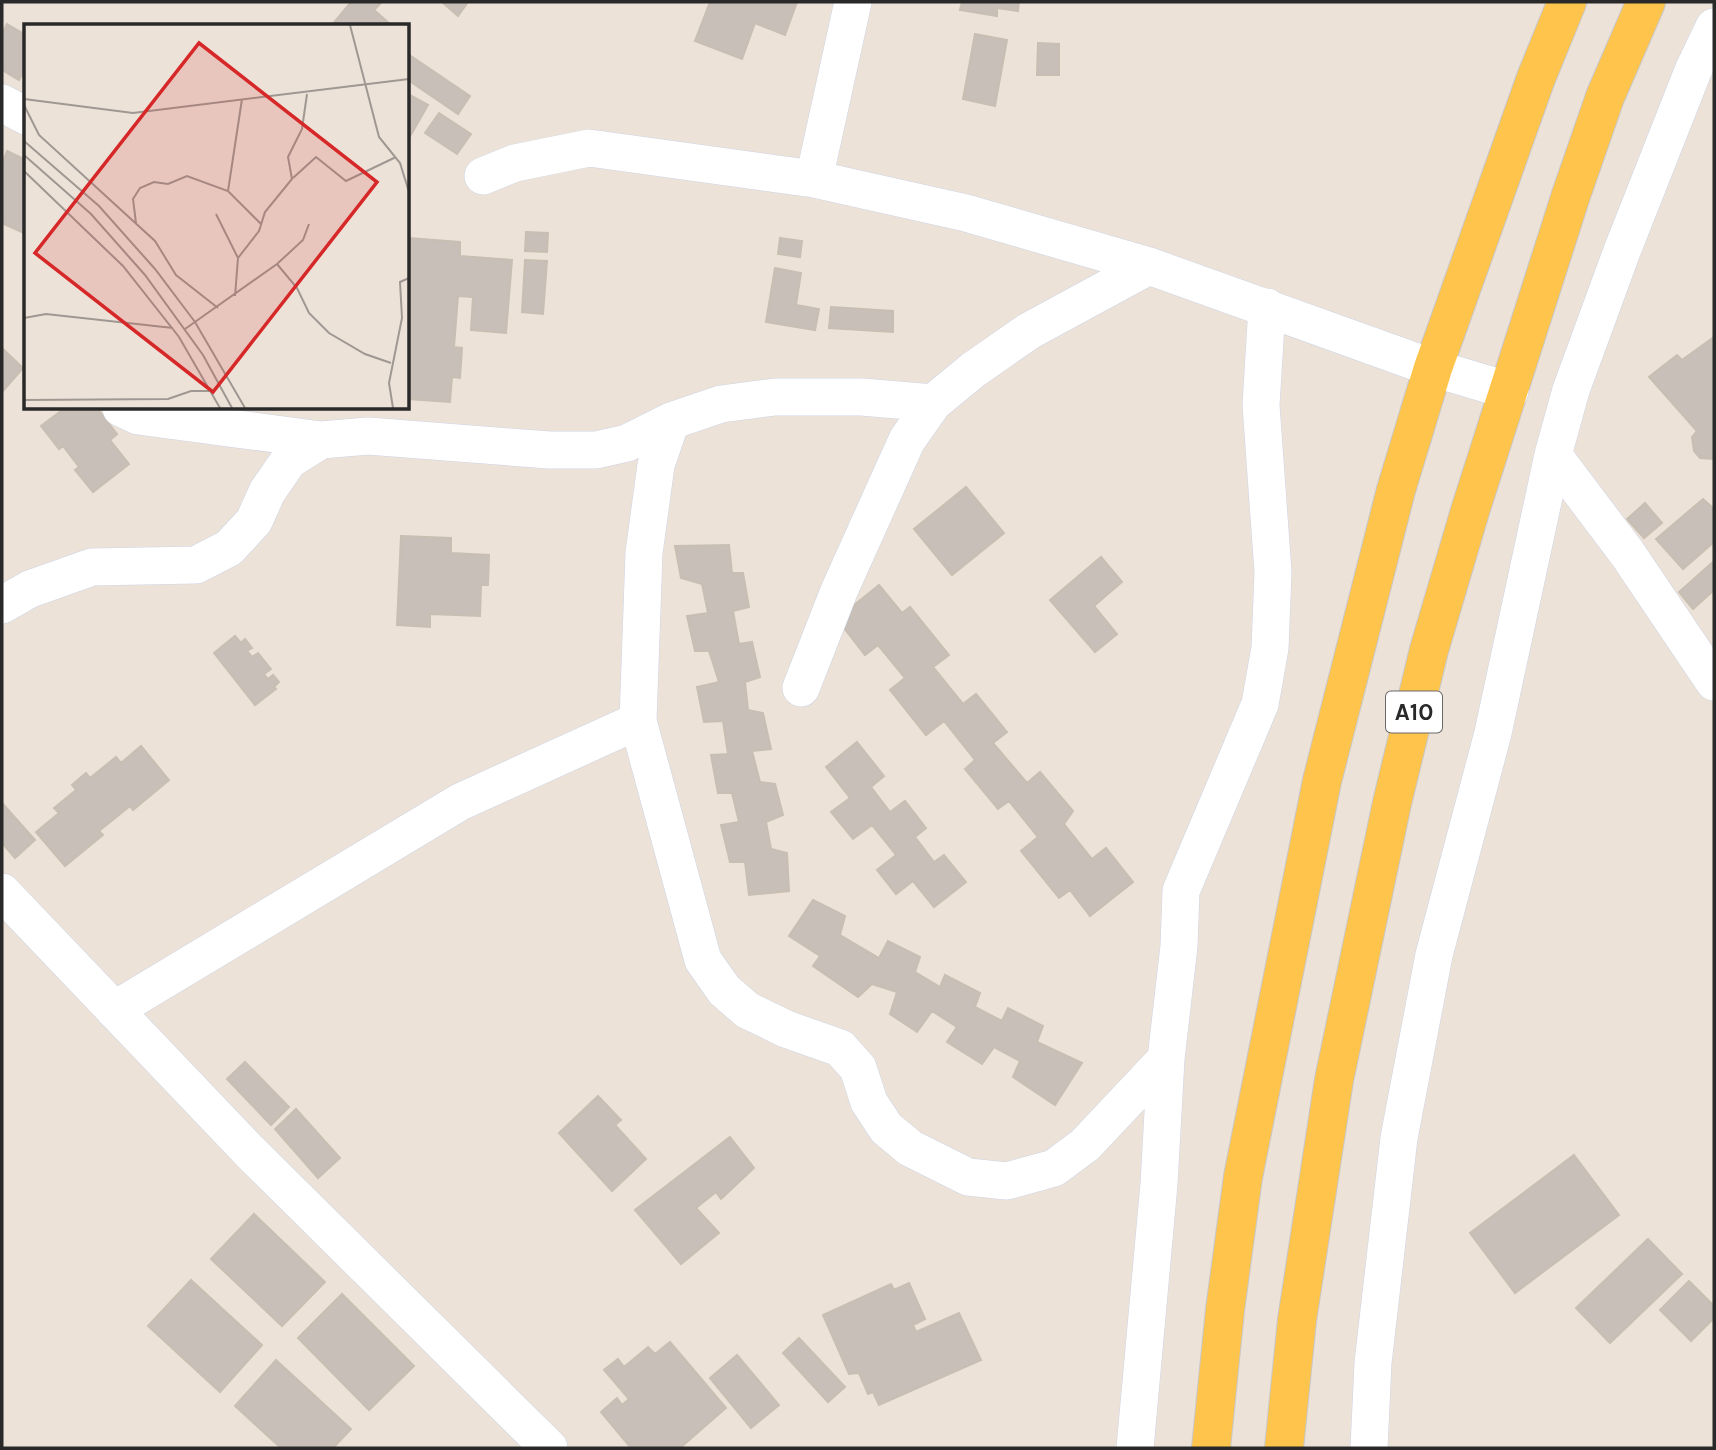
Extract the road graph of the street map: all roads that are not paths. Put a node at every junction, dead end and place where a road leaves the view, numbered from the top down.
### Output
1 (853, 2) edge
2 (1567, 2) edge
3 (1646, 2) edge
4 (1714, 27) edge
5 (2, 103) edge
6 (24, 115) edge
7 (483, 176) dead end
8 (814, 179) junction
9 (1149, 266) junction
10 (1267, 307) junction
11 (1433, 368) junction
12 (1510, 391) junction
13 (933, 403) junction
14 (125, 410) edge
15 (671, 421) junction
16 (321, 439) junction
17 (1553, 455) junction
18 (2, 605) edge
19 (1714, 682) edge
20 (801, 688) dead end
21 (638, 721) junction
22 (2, 891) edge
23 (114, 1010) junction
24 (1166, 1059) junction
25 (549, 1448) edge
26 (1135, 1448) edge
27 (1211, 1448) edge
28 (1284, 1448) edge
29 (1369, 1448) edge

1 - 8 street
2 - 11 main road
3 - 12 main road, A10
4 - 17 street
5 - 6 street
7 - 8 street
8 - 9 street
9 - 10 street
9 - 13 street
10 - 11 street
10 - 24 street
11 - 12 street
11 - 27 main road
12 - 28 main road, A10
13 - 15 street
13 - 20 street
14 - 16 street
15 - 16 street
15 - 21 street
16 - 18 street
17 - 19 street
17 - 29 street
21 - 23 street
21 - 24 street
22 - 23 street
23 - 25 street
24 - 26 street

